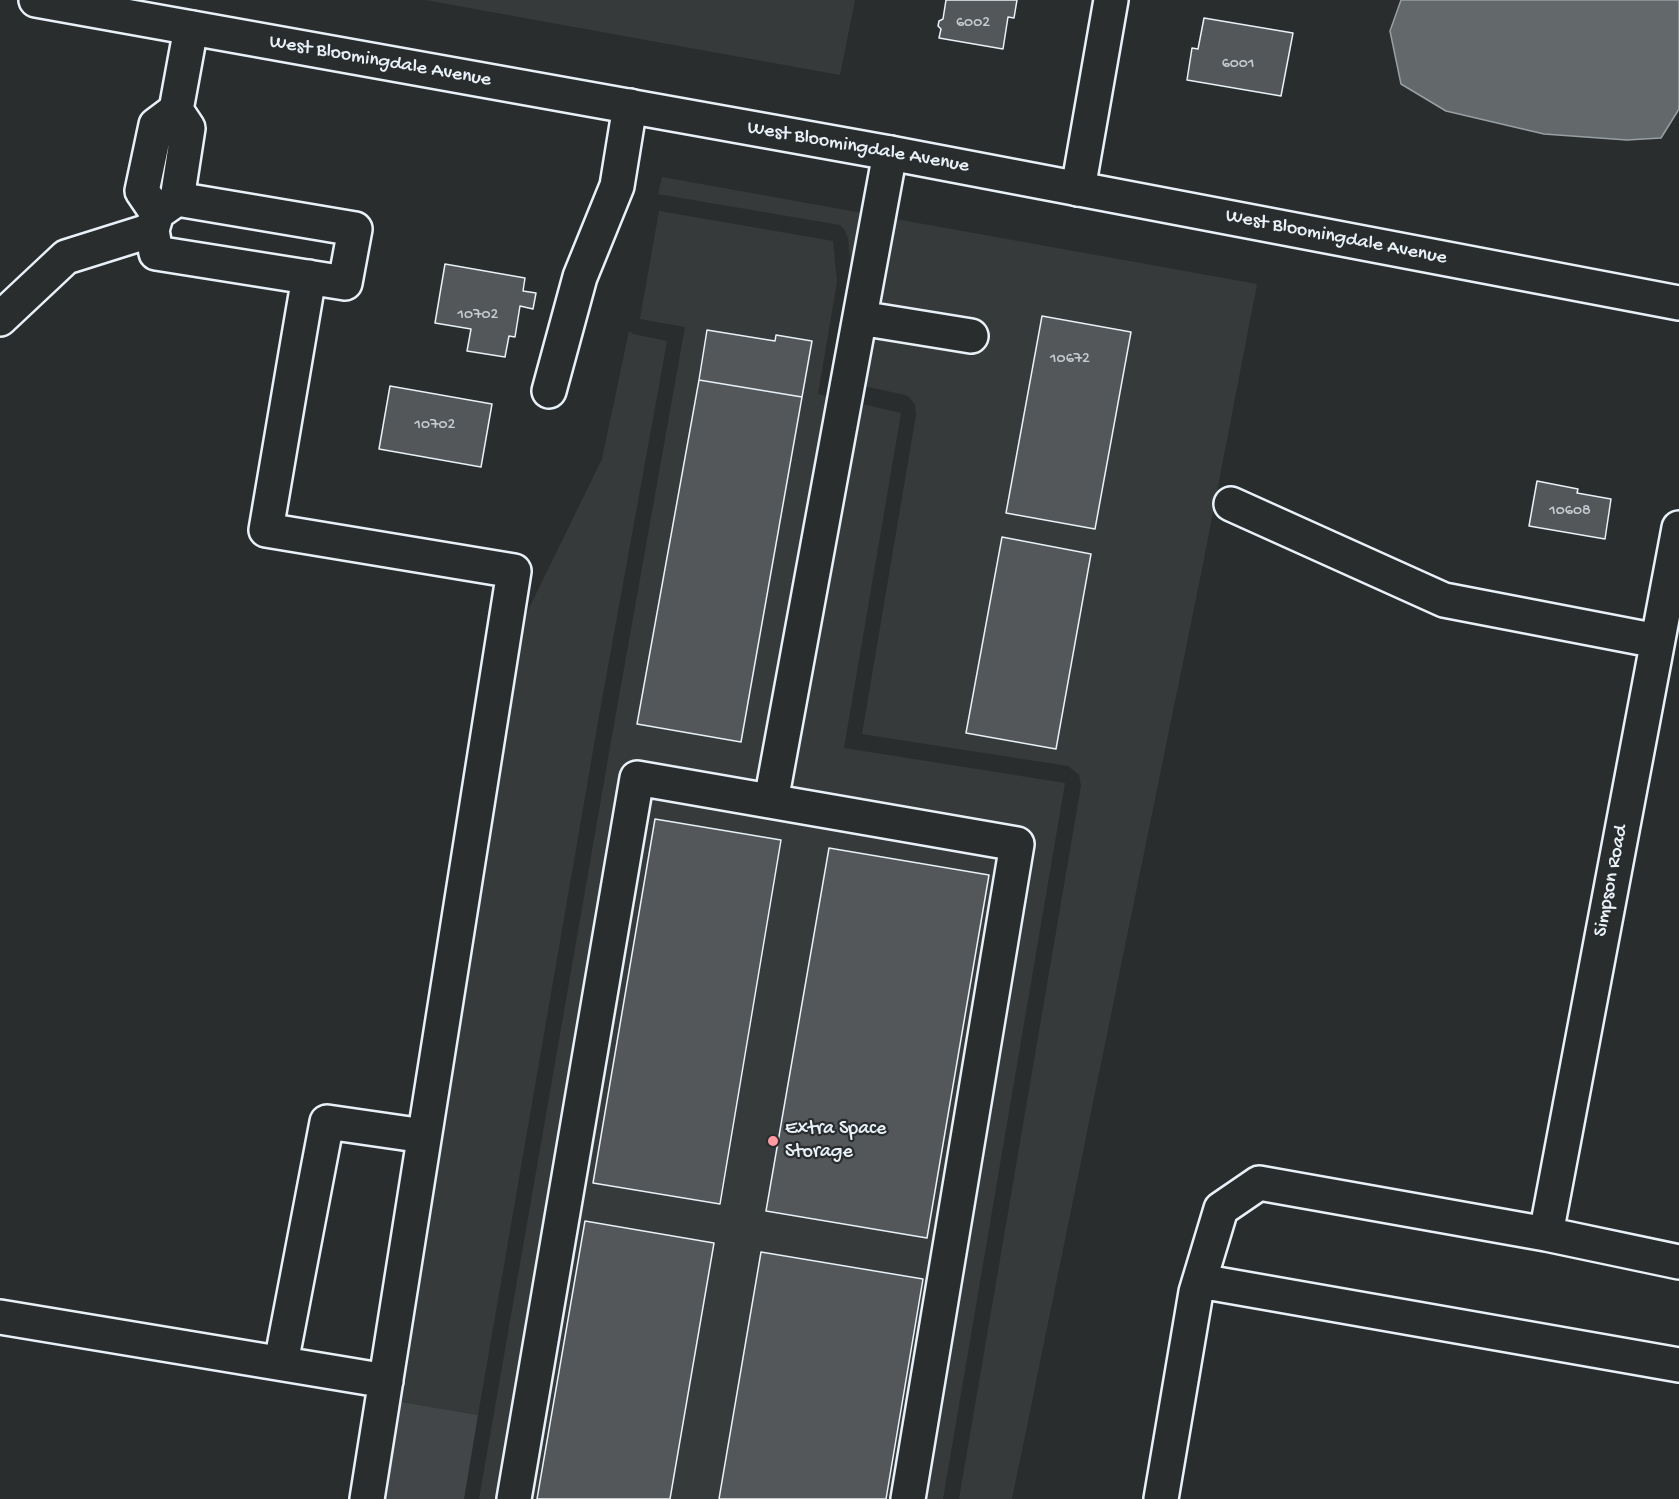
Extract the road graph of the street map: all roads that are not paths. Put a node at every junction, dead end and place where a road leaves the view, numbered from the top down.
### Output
1 (36, 0) edge
2 (1111, 0) edge
3 (191, 28) junction
4 (630, 106) junction
5 (890, 153) junction
6 (1078, 189) junction
7 (162, 214) junction
8 (309, 277) junction
9 (1679, 303) edge
10 (860, 318) junction
11 (0, 319) edge
12 (971, 336) dead end
13 (549, 391) dead end
14 (1231, 504) dead end
15 (1679, 528) edge
16 (1657, 641) junction
17 (771, 801) junction
18 (424, 1136) junction
19 (1546, 1234) junction
20 (1679, 1262) edge
21 (1200, 1281) junction
22 (0, 1317) edge
23 (281, 1364) junction
24 (1679, 1365) edge
25 (386, 1381) junction
26 (367, 1499) edge
27 (514, 1499) edge
28 (908, 1499) edge
29 (1161, 1499) edge

1 - 3 street, West Bloomingdale Avenue
2 - 6 street
3 - 4 street, West Bloomingdale Avenue
3 - 7 street
4 - 5 street, West Bloomingdale Avenue
4 - 13 street
5 - 6 street, West Bloomingdale Avenue
5 - 10 street
6 - 9 street, West Bloomingdale Avenue
7 - 8 street
7 - 8 street
7 - 11 street
8 - 18 street
10 - 12 street
10 - 17 street
14 - 16 street
15 - 16 street, Simpson Road
16 - 19 street, Simpson Road
17 - 27 street
17 - 28 street
18 - 23 street
18 - 25 street
19 - 20 street
19 - 21 street
21 - 24 street
21 - 29 street
22 - 23 street
23 - 25 street
25 - 26 street

